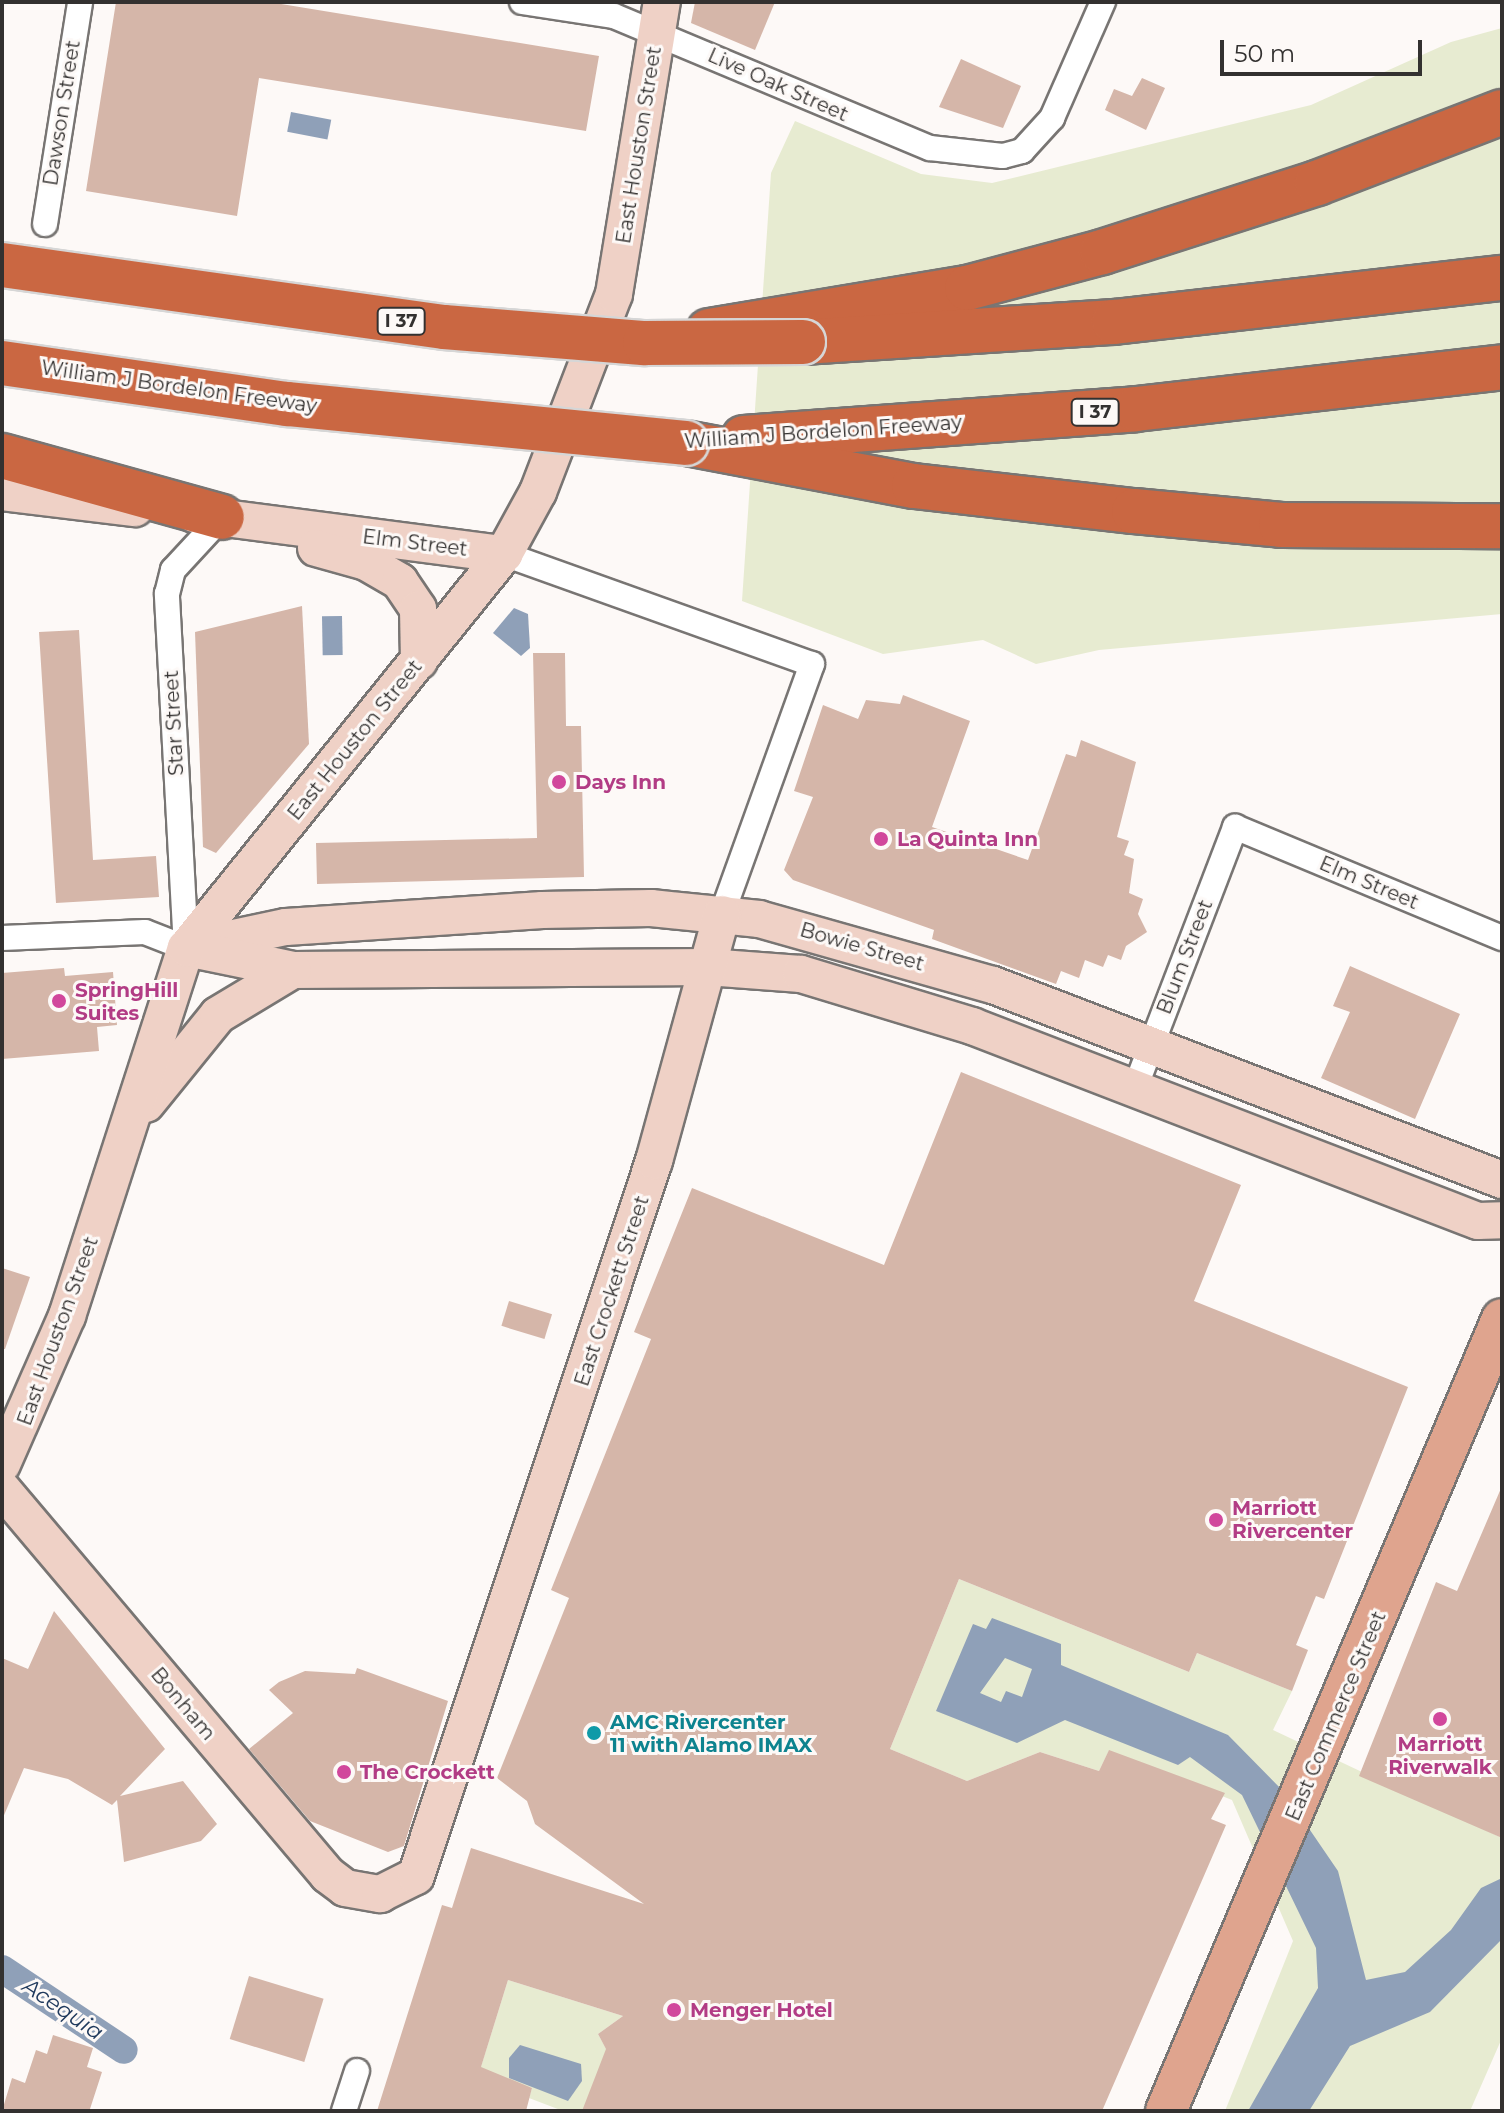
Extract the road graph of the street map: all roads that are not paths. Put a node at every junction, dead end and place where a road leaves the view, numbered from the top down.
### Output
1 (80, 2) edge
2 (522, 2) edge
3 (1103, 2) edge
4 (660, 17) edge
5 (1502, 112) edge
6 (45, 224) dead end
7 (2, 265) edge
8 (1502, 268) edge
9 (1502, 278) edge
10 (1449, 285) junction
11 (804, 328) junction
12 (2, 363) edge
13 (1502, 367) edge
14 (686, 443) junction
15 (2, 456) edge
16 (2, 492) edge
17 (237, 519) junction
18 (1502, 526) edge
19 (504, 554) junction
20 (419, 661) junction
21 (812, 664) joint
22 (1235, 827) joint
23 (722, 914) junction
24 (2, 938) edge
25 (1502, 938) edge
26 (186, 948) junction
27 (707, 967) junction
28 (293, 970) junction
29 (1152, 1044) junction
30 (1135, 1088) junction
31 (127, 1130) junction
32 (1502, 1180) edge
33 (1502, 1220) edge
34 (1502, 1319) edge
35 (2, 1464) edge
36 (2, 1489) edge
37 (380, 1894) joint
38 (357, 2071) dead end
39 (344, 2111) edge
40 (1166, 2111) edge

1 - 6 street, Dawson Street
2 - 4 street, Live Oak Street
3 - 4 street, Live Oak Street
4 - 19 main road, East Houston Street
5 - 11 highway
7 - 11 highway, I 37, bridge
8 - 10 highway
9 - 10 highway, I 37
10 - 11 highway, I 37
12 - 14 highway, William J Bordelon Freeway / I 37, bridge
13 - 14 highway, William J Bordelon Freeway / I 37
14 - 18 highway
15 - 17 highway
16 - 17 main road, Elm Street
17 - 19 main road, Elm Street
17 - 20 main road
17 - 26 street, Star Street
19 - 20 main road, East Houston Street
19 - 21 street, Elm Street
20 - 26 main road, East Houston Street
21 - 23 street, East Crockett Street
22 - 25 street, Elm Street
22 - 29 street, Blum Street
23 - 26 main road, Bowie Street
23 - 27 main road, East Crockett Street
23 - 29 main road, Bowie Street
24 - 26 street
26 - 28 main road
26 - 31 main road, East Houston Street
27 - 28 main road
27 - 30 main road
27 - 37 main road, East Crockett Street
28 - 31 main road
29 - 30 street, Blum Street
29 - 32 main road, Bowie Street
30 - 33 main road
31 - 35 main road, East Houston Street
34 - 40 main road, East Commerce Street
36 - 37 main road, Bonham
38 - 39 street

